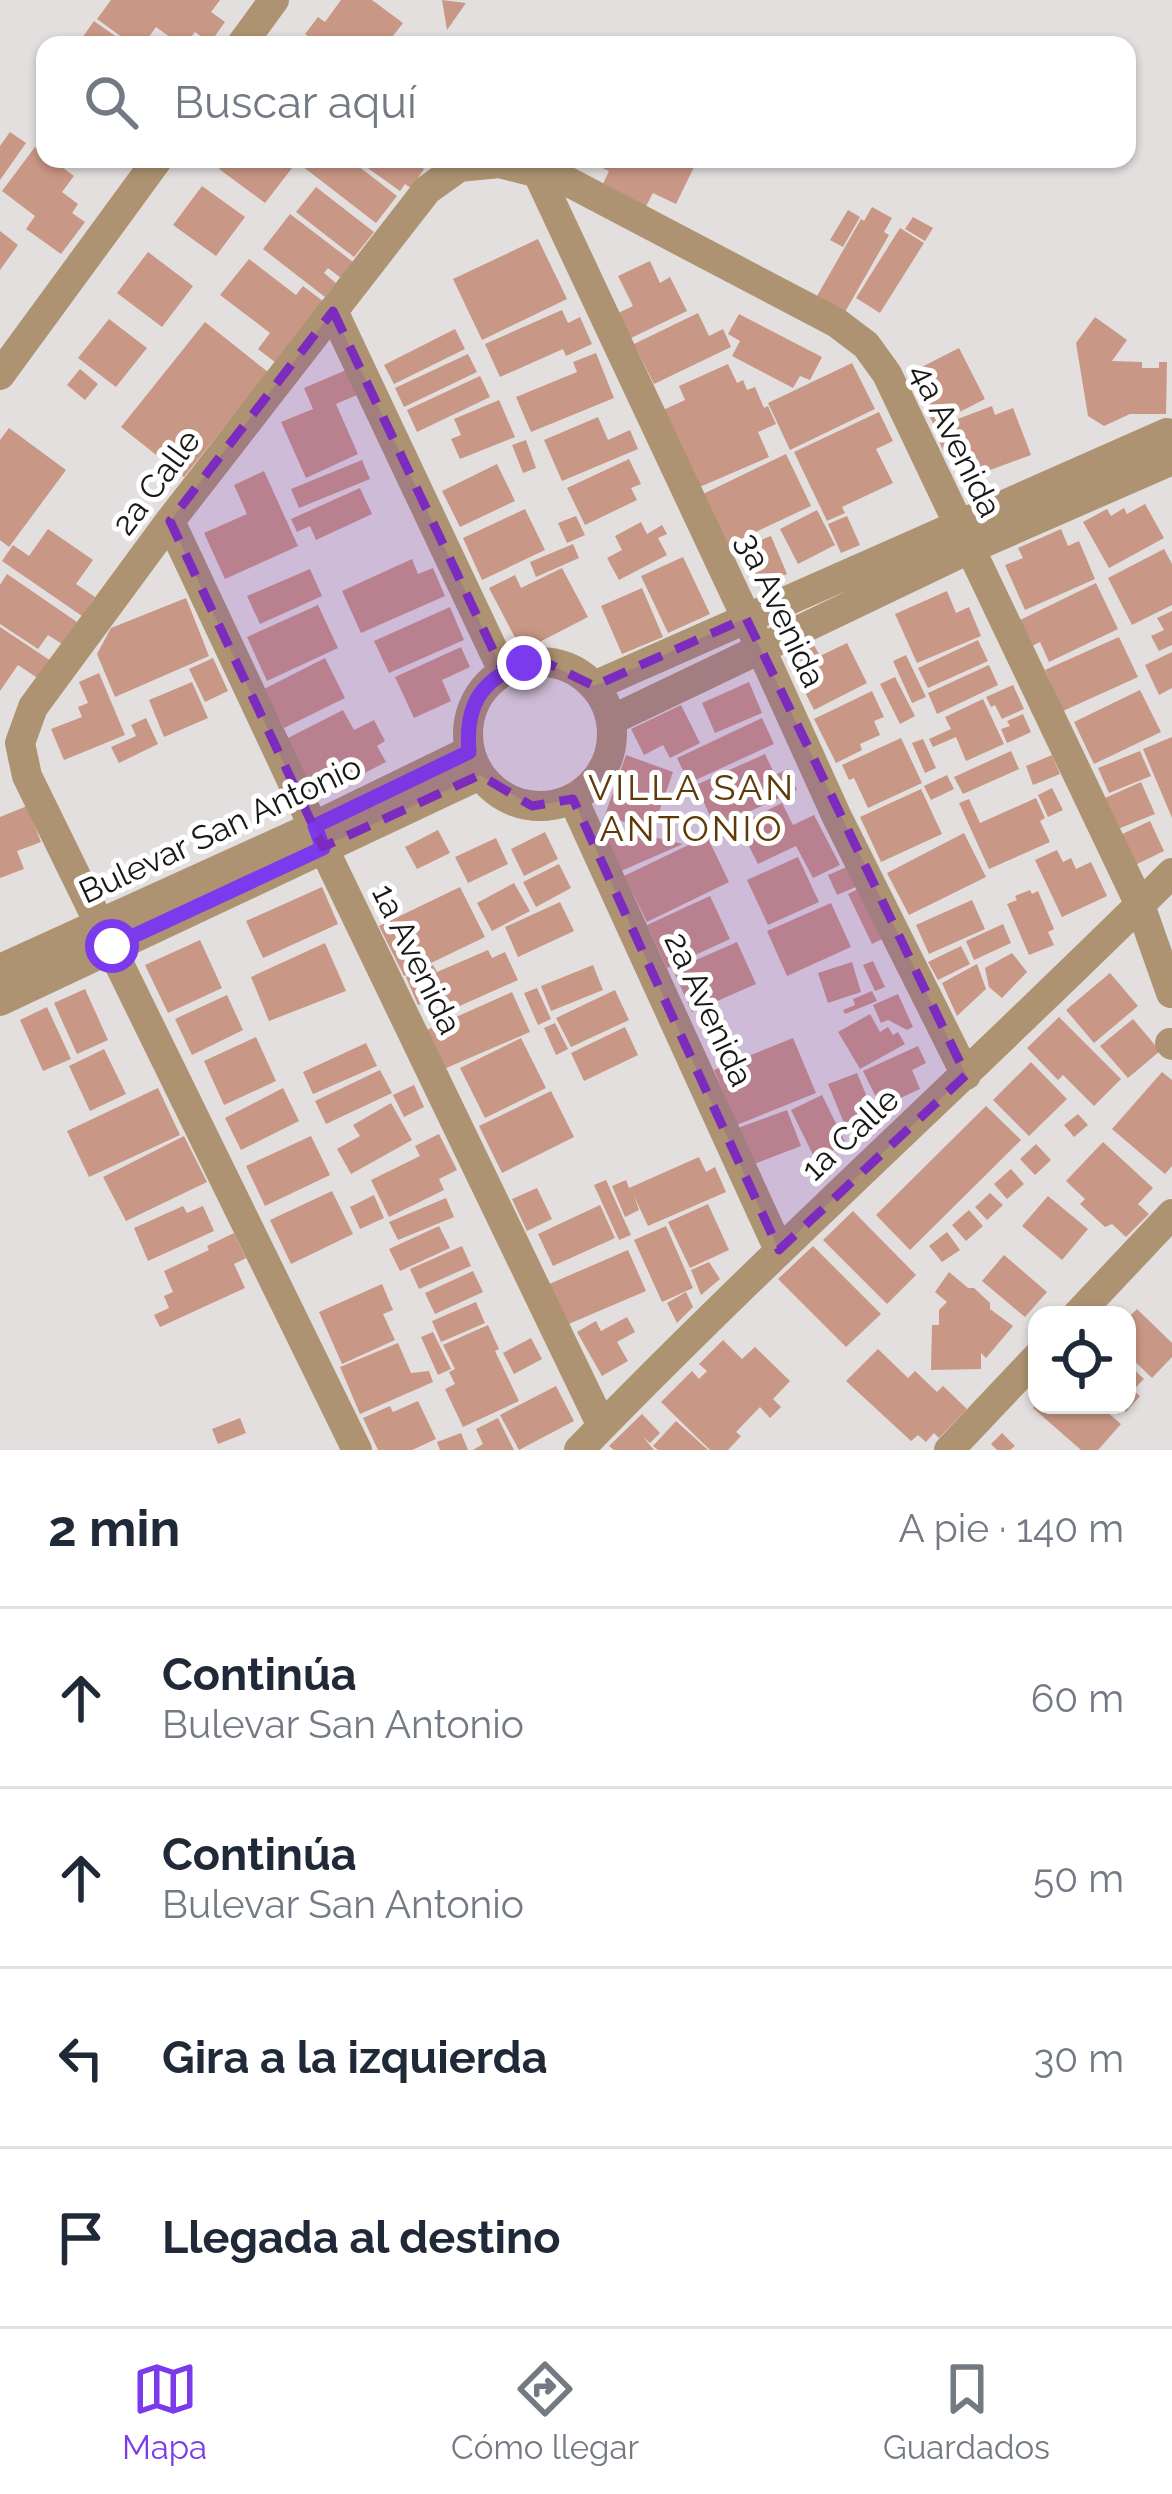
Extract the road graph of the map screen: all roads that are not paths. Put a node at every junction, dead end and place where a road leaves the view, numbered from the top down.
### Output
1 (274, 0) edge
2 (248, 36) edge
3 (151, 168) edge
4 (458, 168) edge
5 (520, 168) edge
6 (537, 172) junction
7 (626, 212) junction
8 (577, 260) junction
9 (333, 311) junction
10 (0, 375) edge
11 (1170, 445) edge
12 (170, 520) junction
13 (963, 538) junction
14 (746, 618) junction
15 (760, 647) junction
16 (503, 671) junction
17 (594, 686) junction
18 (611, 717) junction
19 (475, 763) junction
20 (573, 799) junction
21 (319, 837) junction
22 (1172, 873) edge
23 (1140, 905) junction
24 (106, 935) junction
25 (0, 969) edge
26 (1171, 993) edge
27 (0, 1001) edge
28 (966, 1075) junction
29 (1172, 1214) edge
30 (779, 1250) junction
31 (1085, 1306) edge
32 (1028, 1367) edge
33 (602, 1426) junction
34 (357, 1450) edge
35 (579, 1450) edge
36 (950, 1450) edge

1 - 2 street
3 - 10 street
4 - 9 street, 2a Calle
5 - 6 street, 2a Calle
6 - 7 street, 4a Avenida
6 - 8 street, 3a Avenida
7 - 8 street
7 - 13 street, 4a Avenida
8 - 14 street, 3a Avenida
9 - 12 street, 2a Calle
9 - 16 street
11 - 13 street
12 - 21 street, 1a Avenida
12 - 24 street, 2a Calle
13 - 14 street
13 - 15 street
13 - 23 street, 4a Avenida
14 - 15 street, 3a Avenida
14 - 17 street
15 - 18 street
15 - 28 street, 3a Avenida
16 - 17 street
16 - 19 street
17 - 18 street
18 - 20 street
19 - 20 street
19 - 21 street, Bulevar San Antonio
20 - 30 street, 2a Avenida
21 - 24 street, Bulevar San Antonio
21 - 33 street, 1a Avenida
22 - 23 street, 1a Calle
23 - 26 street, 4a Avenida
23 - 28 street, 1a Calle
24 - 25 street, Bulevar San Antonio
24 - 27 street, Bulevar San Antonio
24 - 34 street
28 - 30 street, 1a Calle
29 - 31 street
30 - 33 street, 1a Calle
32 - 36 street
33 - 35 street, 1a Calle

